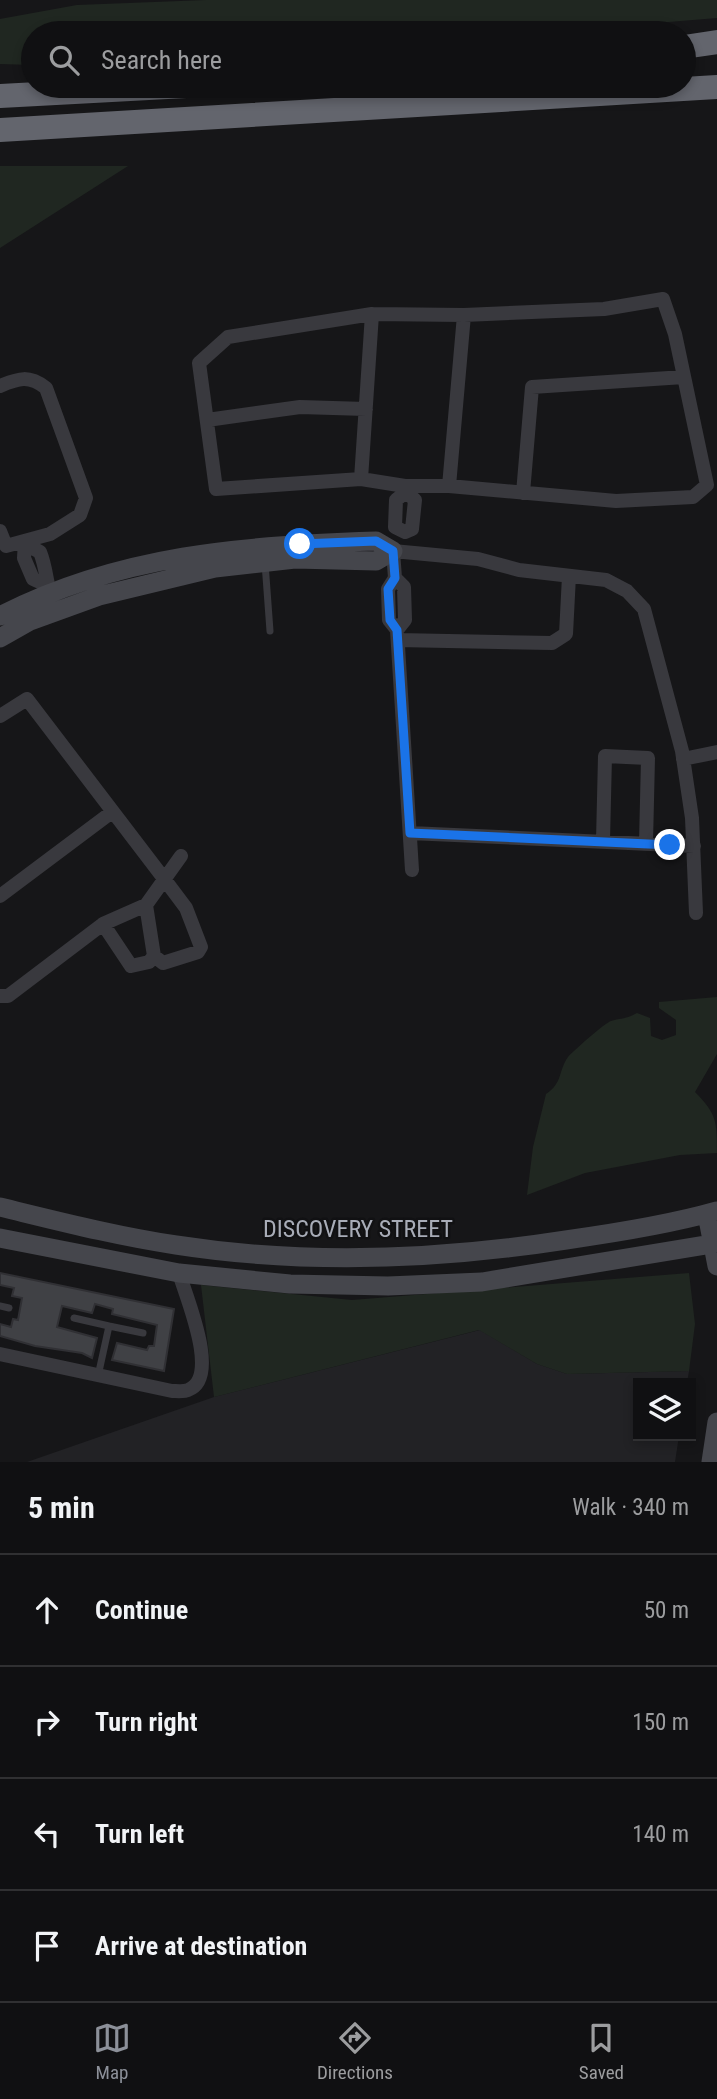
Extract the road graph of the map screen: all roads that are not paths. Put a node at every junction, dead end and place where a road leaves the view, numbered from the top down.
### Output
1 (717, 42) edge
2 (696, 46) edge
3 (696, 49) edge
4 (717, 49) edge
5 (0, 83) edge
6 (717, 87) edge
7 (696, 88) edge
8 (21, 89) edge
9 (0, 96) edge
10 (21, 96) edge
11 (534, 98) edge
12 (0, 130) edge
13 (372, 314) junction
14 (464, 314) junction
15 (684, 377) junction
16 (0, 386) edge
17 (366, 410) junction
18 (207, 420) junction
19 (361, 479) junction
20 (449, 486) junction
21 (406, 489) junction
22 (523, 492) junction
23 (0, 531) edge
24 (26, 543) junction
25 (3, 547) edge
26 (398, 551) junction
27 (265, 562) junction
28 (569, 576) junction
29 (51, 597) junction
30 (0, 617) edge
31 (270, 631) dead end
32 (398, 635) junction
33 (0, 638) edge
34 (0, 716) edge
35 (717, 751) edge
36 (683, 758) junction
37 (112, 812) junction
38 (410, 833) junction
39 (603, 841) junction
40 (646, 843) junction
41 (694, 846) junction
42 (181, 856) dead end
43 (412, 870) dead end
44 (165, 880) junction
45 (0, 896) edge
46 (146, 905) junction
47 (696, 913) dead end
48 (103, 924) junction
49 (154, 956) junction
50 (0, 996) edge
51 (0, 1207) edge
52 (712, 1213) edge
53 (0, 1238) edge
54 (715, 1244) edge
55 (717, 1266) edge
56 (179, 1273) junction
57 (0, 1306) edge
58 (9, 1308) dead end
59 (74, 1318) dead end
60 (109, 1326) junction
61 (143, 1332) dead end
62 (0, 1354) edge
63 (98, 1377) junction
64 (717, 1422) edge
65 (711, 1462) edge

1 - 2 highway
3 - 4 highway
5 - 8 highway
6 - 7 highway
9 - 10 highway
11 - 12 highway
13 - 14 street
13 - 17 street
13 - 18 street
14 - 15 street
14 - 20 street
15 - 22 street
15 - 22 street
16 - 24 street
17 - 18 street
17 - 19 street
18 - 19 street
19 - 21 street
20 - 21 street
20 - 22 street
21 - 26 street
23 - 25 street
24 - 25 street
24 - 29 street
26 - 27 main road
26 - 28 street
26 - 29 main road
26 - 32 street
27 - 29 main road
27 - 31 lane
28 - 32 street
28 - 36 street
29 - 30 main road
29 - 33 main road
32 - 38 street
34 - 37 street
35 - 36 street
36 - 41 street
37 - 44 street
37 - 45 street
38 - 39 street
38 - 43 street
39 - 40 street
39 - 40 street
40 - 41 street
41 - 47 street
42 - 44 street
44 - 46 street
44 - 49 street
46 - 48 street
46 - 49 street
48 - 49 street
48 - 50 street
51 - 52 main road, DISCOVERY STREET
52 - 54 main road
53 - 56 main road
54 - 55 main road
54 - 56 main road
56 - 63 street
57 - 58 lane
59 - 60 lane
60 - 61 lane
60 - 63 lane
62 - 63 street
64 - 65 main road

